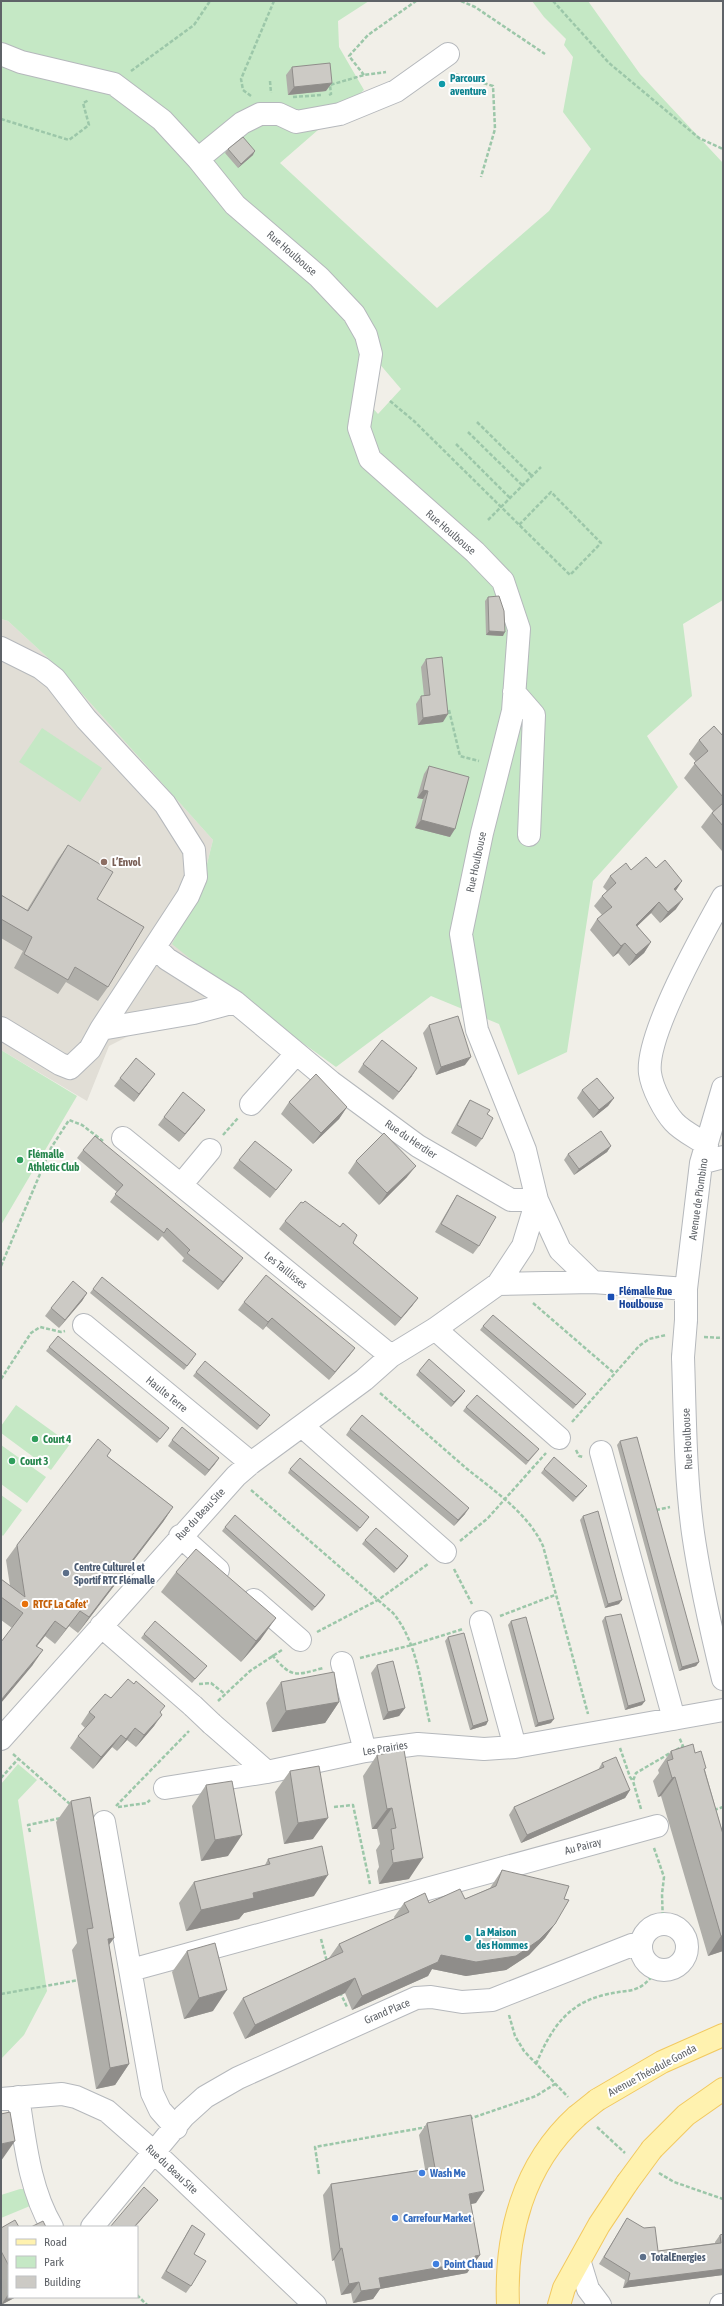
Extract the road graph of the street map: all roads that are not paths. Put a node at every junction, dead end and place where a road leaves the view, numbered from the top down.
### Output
1 (1, 54) edge
2 (448, 54) dead end
3 (198, 159) junction
4 (1, 648) edge
5 (514, 692) junction
6 (529, 835) dead end
7 (723, 897) edge
8 (155, 947) junction
9 (235, 1002) junction
10 (1, 1028) edge
11 (101, 1029) junction
12 (296, 1054) junction
13 (723, 1088) edge
14 (251, 1104) road end
15 (114, 1140) road end
16 (210, 1150) road end
17 (710, 1155) edge
18 (181, 1185) junction
19 (537, 1200) junction
20 (593, 1282) junction
21 (504, 1284) junction
22 (686, 1289) junction
23 (84, 1325) road end
24 (435, 1329) junction
25 (392, 1356) junction
26 (302, 1426) junction
27 (559, 1438) road end
28 (601, 1452) dead end
29 (243, 1469) junction
30 (180, 1536) junction
31 (445, 1552) road end
32 (481, 1622) road end
33 (101, 1626) junction
34 (300, 1640) road end
35 (342, 1663) road end
36 (723, 1678) edge
37 (723, 1710) edge
38 (674, 1719) junction
39 (7, 1746) edge
40 (515, 1748) junction
41 (365, 1751) junction
42 (267, 1772) junction
43 (165, 1788) road end
44 (104, 1822) dead end
45 (653, 1828) road end
46 (640, 1944) junction
47 (130, 1970) junction
48 (723, 2023) edge
49 (723, 2034) edge
50 (678, 2054) junction
51 (723, 2089) edge
52 (9, 2098) edge
53 (176, 2128) junction
54 (155, 2153) junction
55 (51, 2226) edge
56 (93, 2226) edge
57 (580, 2262) junction
58 (315, 2305) edge
59 (508, 2305) edge
60 (559, 2305) edge
61 (600, 2305) edge

1 - 3 street, Rue Houlbouse
2 - 3 street
3 - 5 street, Rue Houlbouse
4 - 8 street
5 - 6 street
5 - 19 street, Rue Houlbouse
7 - 17 street
8 - 9 street, Rue du Herdier
8 - 11 street
9 - 11 street
9 - 12 street, Rue du Herdier
10 - 11 street
12 - 14 street
12 - 19 street, Rue du Herdier
13 - 17 street, Avenue de Piombino
15 - 18 street, Les Taillisses
16 - 18 street
17 - 22 street, Avenue de Piombino
18 - 25 street, Les Taillisses
19 - 20 street, Rue Houlbouse
19 - 21 street, Rue Houlbouse
20 - 21 street
20 - 22 street
21 - 24 street, Rue Houlbouse
22 - 36 street, Rue Houlbouse, bridge
23 - 29 street, Haulte Terre
24 - 25 street, Rue du Beau Site
24 - 27 street
25 - 26 street, Rue du Beau Site
26 - 29 street, Rue du Beau Site
26 - 31 street
28 - 38 street
29 - 30 street, Rue du Beau Site
30 - 33 street, Rue du Beau Site
30 - 34 street
32 - 40 street
33 - 39 street, Rue du Beau Site
33 - 42 street
35 - 41 street
37 - 38 street, Les Prairies
38 - 40 street, Les Prairies
40 - 41 street, Les Prairies
41 - 42 street, Les Prairies
42 - 43 street, Les Prairies
44 - 47 street
45 - 47 street, Au Pairay
46 - 46 street
46 - 53 street, Grand Place
47 - 53 street
48 - 50 main road
49 - 50 main road, Avenue Théodule Gonda
50 - 59 main road, Avenue Théodule Gonda, bridge
51 - 57 main road, bridge
52 - 54 street, Rue du Beau Site
52 - 55 street
53 - 54 street, Grand Place
54 - 56 street, Grand Place
54 - 58 street, Rue du Beau Site
57 - 60 main road
57 - 61 street

